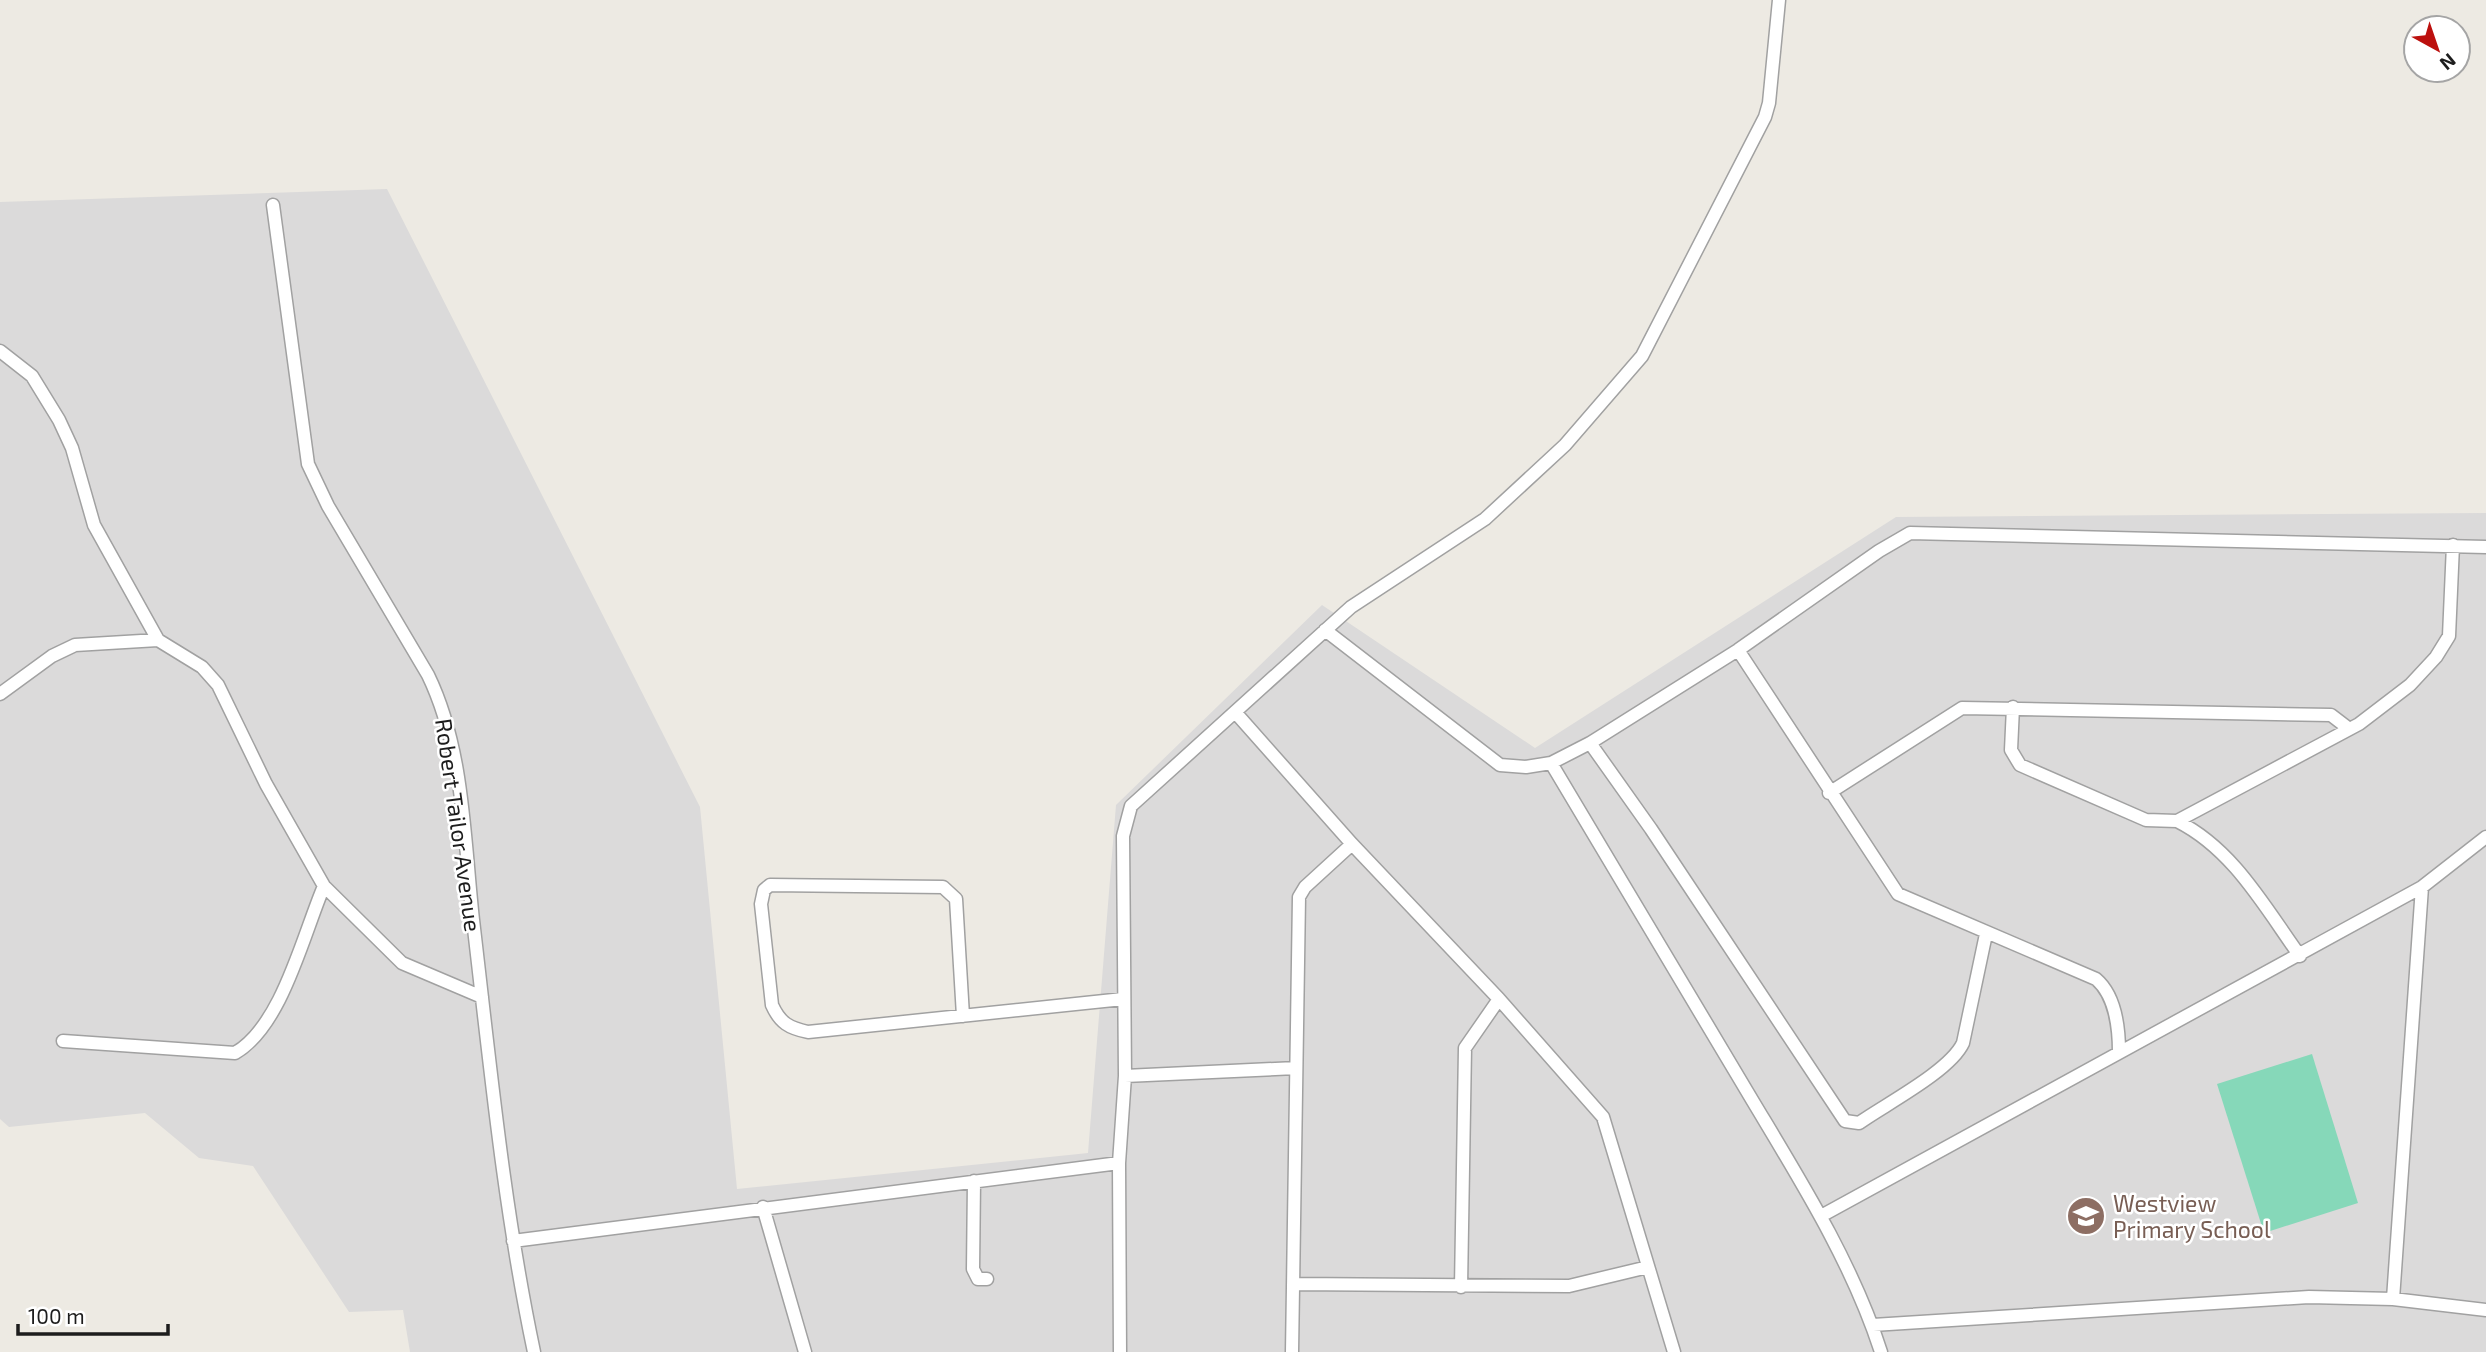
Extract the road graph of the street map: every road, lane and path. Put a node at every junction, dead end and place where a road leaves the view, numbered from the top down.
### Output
1 (1779, 0) edge
2 (273, 205) dead end
3 (0, 351) edge
4 (2453, 545) junction
5 (2486, 547) edge
6 (1325, 631) junction
7 (159, 640) junction
8 (1738, 650) junction
9 (0, 694) edge
10 (2013, 707) junction
11 (1235, 712) junction
12 (2348, 728) junction
13 (1590, 743) junction
14 (1551, 763) junction
15 (1829, 793) junction
16 (2177, 821) junction
17 (2486, 837) edge
18 (1352, 844) junction
19 (324, 886) junction
20 (2422, 887) junction
21 (1986, 934) junction
22 (2300, 956) junction
23 (482, 997) junction
24 (1122, 999) junction
25 (1499, 999) junction
26 (963, 1016) junction
27 (63, 1041) dead end
28 (2119, 1052) junction
29 (1296, 1068) junction
30 (1125, 1076) junction
31 (1119, 1163) junction
32 (974, 1181) junction
33 (763, 1207) junction
34 (1821, 1216) junction
35 (513, 1241) junction
36 (1648, 1267) junction
37 (987, 1279) dead end
38 (1293, 1284) junction
39 (1461, 1287) junction
40 (2393, 1299) junction
41 (2486, 1310) edge
42 (1872, 1325) junction
43 (534, 1352) edge
44 (805, 1352) edge
45 (1120, 1352) edge
46 (1292, 1352) edge
47 (1674, 1352) edge
48 (1881, 1352) edge

1 - 6 street
2 - 23 street, Robert Tailor Avenue
3 - 7 street
4 - 5 street
4 - 8 street
4 - 12 street
6 - 11 street
6 - 14 street
7 - 9 street
7 - 19 street
8 - 13 street
8 - 15 street
10 - 12 street
10 - 15 street
10 - 16 street
11 - 18 street
11 - 24 street
12 - 16 street
13 - 14 street
13 - 21 street
14 - 34 street
15 - 21 street
16 - 22 street
17 - 20 street
18 - 25 street
18 - 29 street
19 - 23 street
19 - 27 street
20 - 22 street
20 - 40 street
21 - 28 street
22 - 28 street
23 - 35 street, Robert Tailor Avenue
24 - 26 street
24 - 30 street
25 - 36 street
25 - 39 street
26 - 26 street
28 - 34 street
29 - 30 street
29 - 38 street
30 - 31 street
31 - 32 street
31 - 45 street
32 - 33 street
32 - 37 street
33 - 35 street
33 - 44 street
34 - 42 street
35 - 43 street, Robert Tailor Avenue
36 - 39 street
36 - 47 street
38 - 39 street
38 - 46 street
40 - 41 street
40 - 42 street
42 - 48 street

